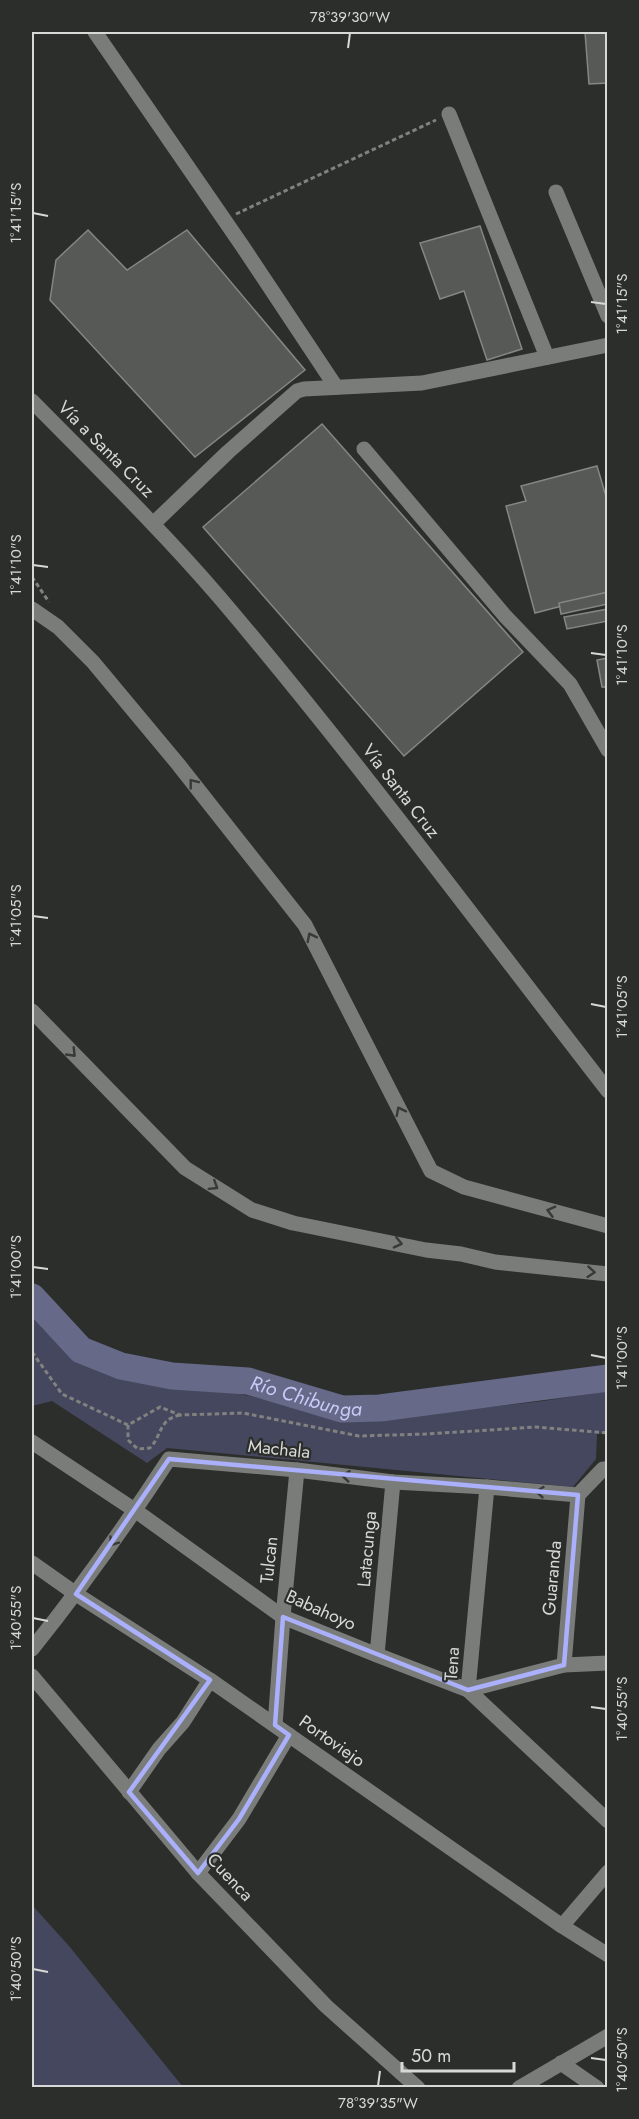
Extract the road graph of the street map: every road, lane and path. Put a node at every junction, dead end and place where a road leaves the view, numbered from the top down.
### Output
1 (95, 32) edge
2 (449, 114) joint
3 (556, 192) dead end
4 (225, 219) junction
5 (608, 316) edge
6 (608, 345) edge
7 (547, 357) junction
8 (336, 387) junction
9 (32, 401) edge
10 (364, 449) dead end
11 (153, 524) junction
12 (32, 609) edge
13 (608, 750) edge
14 (32, 1011) edge
15 (608, 1091) edge
16 (608, 1226) edge
17 (608, 1274) edge
18 (32, 1352) edge
19 (180, 1415) junction
20 (128, 1425) junction
21 (608, 1432) edge
22 (32, 1442) edge
23 (608, 1469) edge
24 (297, 1470) junction
25 (393, 1482) junction
26 (488, 1487) junction
27 (578, 1495) junction
28 (136, 1511) junction
29 (32, 1563) edge
30 (76, 1594) junction
31 (283, 1617) junction
32 (32, 1649) edge
33 (377, 1655) junction
34 (608, 1663) edge
35 (564, 1665) junction
36 (32, 1676) edge
37 (210, 1680) junction
38 (468, 1690) junction
39 (275, 1725) junction
40 (289, 1735) junction
41 (129, 1792) junction
42 (608, 1821) edge
43 (608, 1872) edge
44 (198, 1874) junction
45 (562, 1926) junction
46 (608, 1956) edge
47 (608, 2036) edge
48 (561, 2063) junction
49 (418, 2088) edge
50 (519, 2088) edge
51 (597, 2088) edge

1 - 4 street
2 - 4 path
2 - 7 street
3 - 5 street
4 - 8 street
6 - 7 street
7 - 8 street
8 - 11 street
9 - 11 street, Vía a Santa Cruz
10 - 13 street
11 - 15 street, Vía Santa Cruz
16 -> 12 street
14 -> 17 street
18 - 20 path
19 - 20 path
19 - 20 path
19 - 21 path
22 - 28 street, Babahoyo
23 - 27 street
25 -> 24 street, Machala
24 - 28 street, Machala
24 - 31 street, Tulcan
25 - 26 street, Machala
25 - 33 street, Latacunga
27 -> 26 street, Machala
26 - 38 street, Tena
27 - 35 street, Guaranda
28 -> 30 street, Machala
28 - 31 street, Babahoyo
29 - 30 street, Portoviejo
30 - 32 street, Machala
30 - 37 street, Portoviejo
31 - 33 street, Babahoyo
31 - 39 street, Tulcan
33 - 38 street, Babahoyo
34 - 35 street
35 - 38 street
36 - 41 street, Cuenca
37 - 39 street, Portoviejo
37 - 41 street
38 - 42 street, Tena
39 - 40 street, Portoviejo
40 - 44 street
40 - 45 street, Portoviejo
41 - 44 street, Cuenca
43 - 45 street
44 - 49 street, Cuenca
45 - 46 street, Portoviejo
47 - 48 street
48 - 50 street
48 - 51 street

